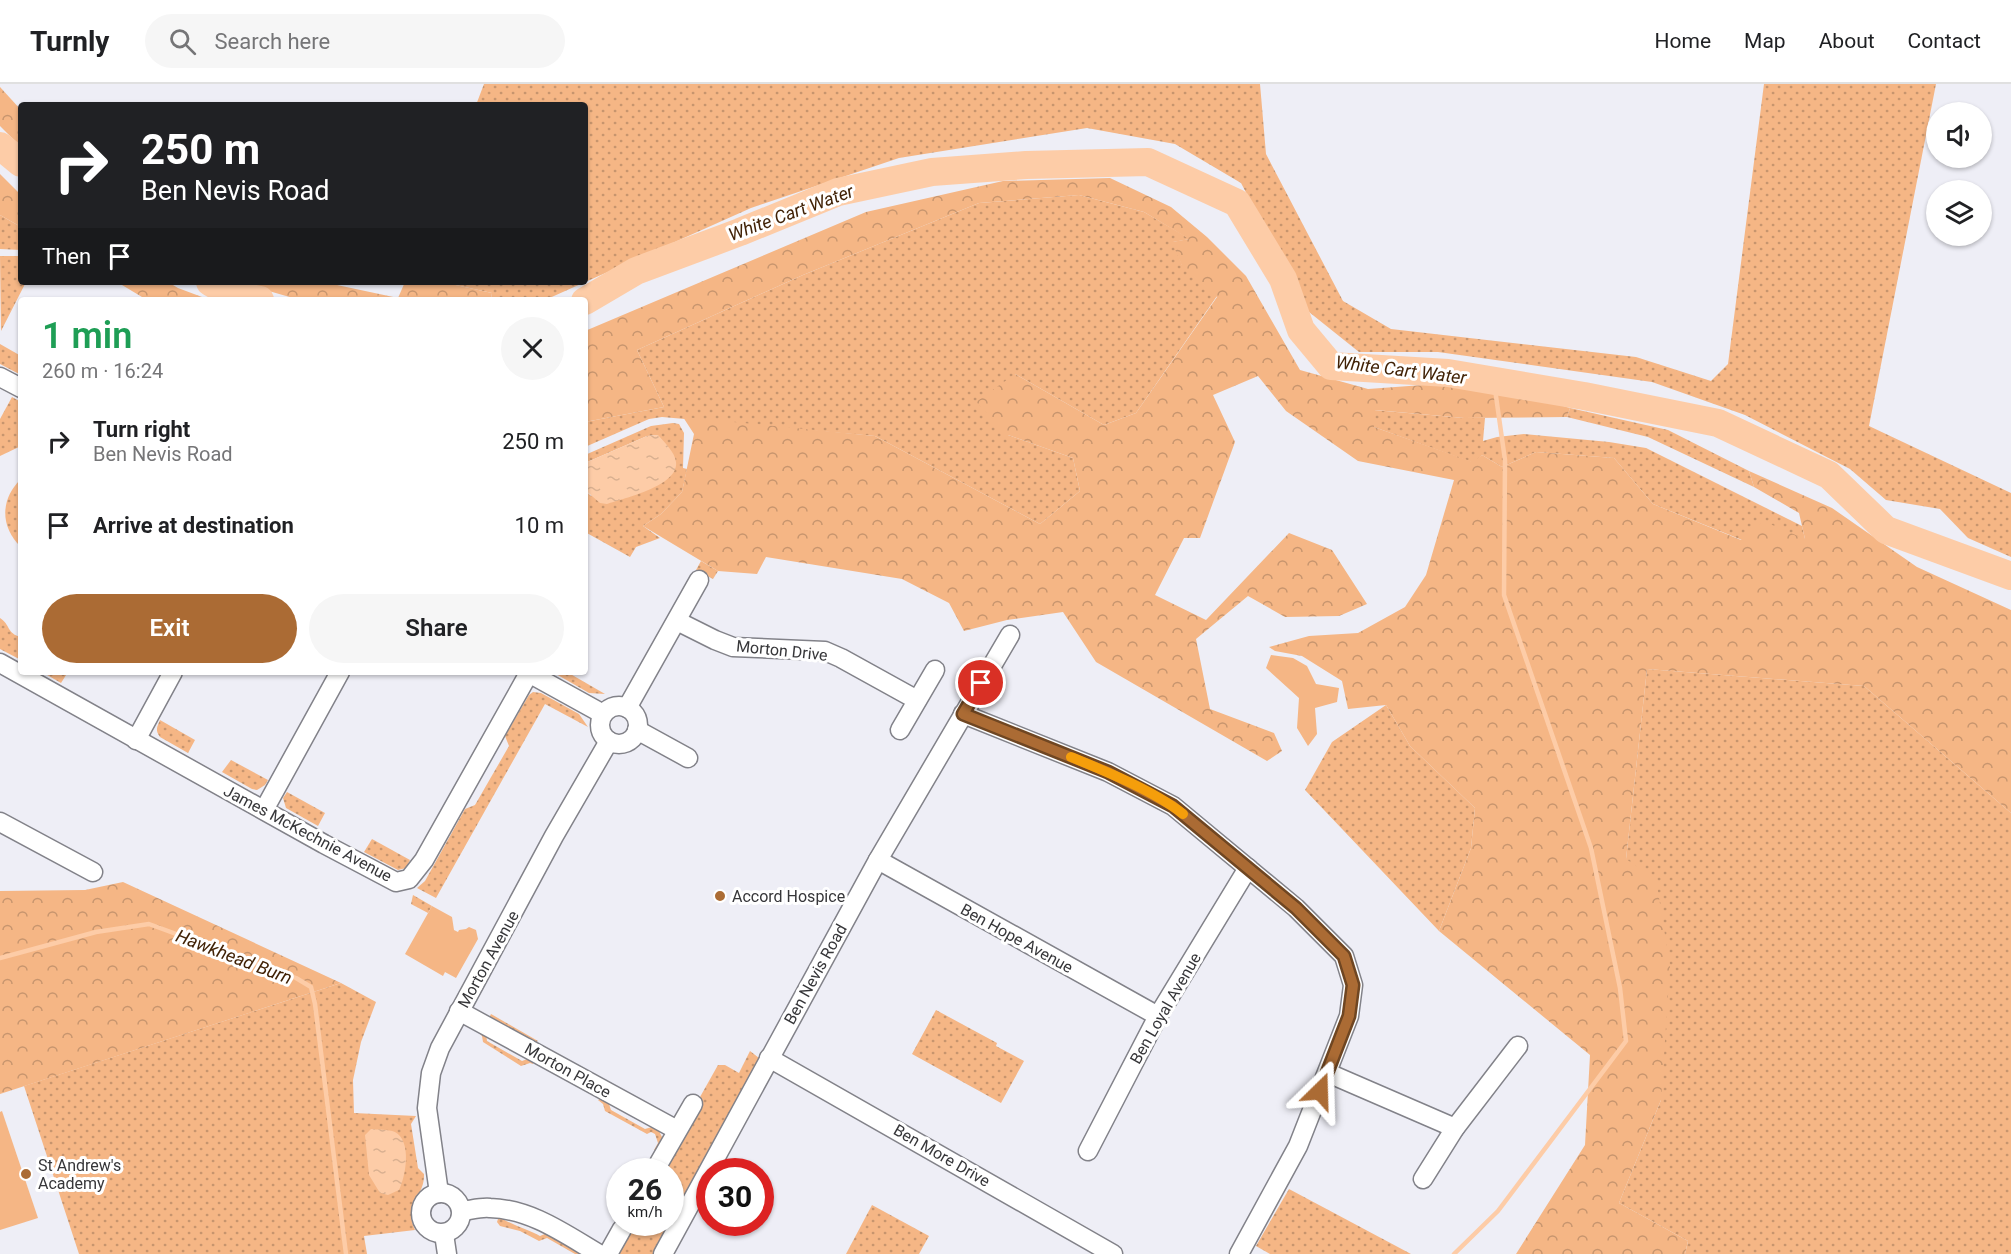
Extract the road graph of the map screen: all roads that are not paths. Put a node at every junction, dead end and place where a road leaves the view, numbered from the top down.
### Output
1 (0, 377) edge
2 (18, 386) edge
3 (699, 580) dead end
4 (677, 621) junction
5 (1010, 635) dead end
6 (0, 663) edge
7 (935, 670) dead end
8 (18, 673) edge
9 (21, 675) edge
10 (171, 675) edge
11 (338, 675) edge
12 (526, 675) edge
13 (533, 675) edge
14 (917, 700) junction
15 (627, 708) junction
16 (603, 714) junction
17 (963, 714) junction
18 (637, 730) junction
19 (900, 730) dead end
20 (136, 740) junction
21 (609, 741) junction
22 (688, 758) dead end
23 (264, 810) junction
24 (0, 822) edge
25 (878, 860) junction
26 (1248, 868) junction
27 (93, 872) dead end
28 (459, 1011) junction
29 (1158, 1016) junction
30 (1518, 1046) dead end
31 (769, 1058) junction
32 (1328, 1073) junction
33 (693, 1104) dead end
34 (1455, 1128) junction
35 (677, 1130) junction
36 (1088, 1151) dead end
37 (661, 1158) edge
38 (1423, 1179) dead end
39 (439, 1193) junction
40 (462, 1211) junction
41 (444, 1233) junction
42 (618, 1236) edge
43 (447, 1254) edge
44 (599, 1254) edge
45 (608, 1254) edge
46 (663, 1254) edge
47 (1113, 1254) edge
48 (1239, 1254) edge

1 - 2 street
3 - 4 street
4 - 14 street, Morton Drive
4 - 15 street
5 - 17 street, Ben Nevis Road
6 - 8 street, James McKechnie Avenue
7 - 14 street
9 - 20 street, James McKechnie Avenue
10 - 20 street
11 - 23 street
12 - 23 street, James McKechnie Avenue
13 - 16 street
14 - 19 street
15 - 16 street
15 - 18 street
16 - 21 street
17 - 25 street, Ben Nevis Road
17 - 26 street
18 - 21 street
18 - 22 street
20 - 23 street, James McKechnie Avenue
21 - 28 street, Morton Avenue
24 - 27 street
25 - 29 street, Ben Hope Avenue
25 - 31 street, Ben Nevis Road
26 - 29 street, Ben Loyal Avenue
26 - 32 street
28 - 35 street, Morton Place
28 - 39 street, Morton Avenue
29 - 36 street, Ben Loyal Avenue
30 - 34 street
31 - 46 street, Ben Nevis Road
31 - 47 street, Ben More Drive
32 - 34 street
32 - 48 street
33 - 35 street
34 - 38 street
35 - 37 street
39 - 40 street
39 - 41 street
40 - 41 street
40 - 44 street
41 - 43 street
42 - 45 street

